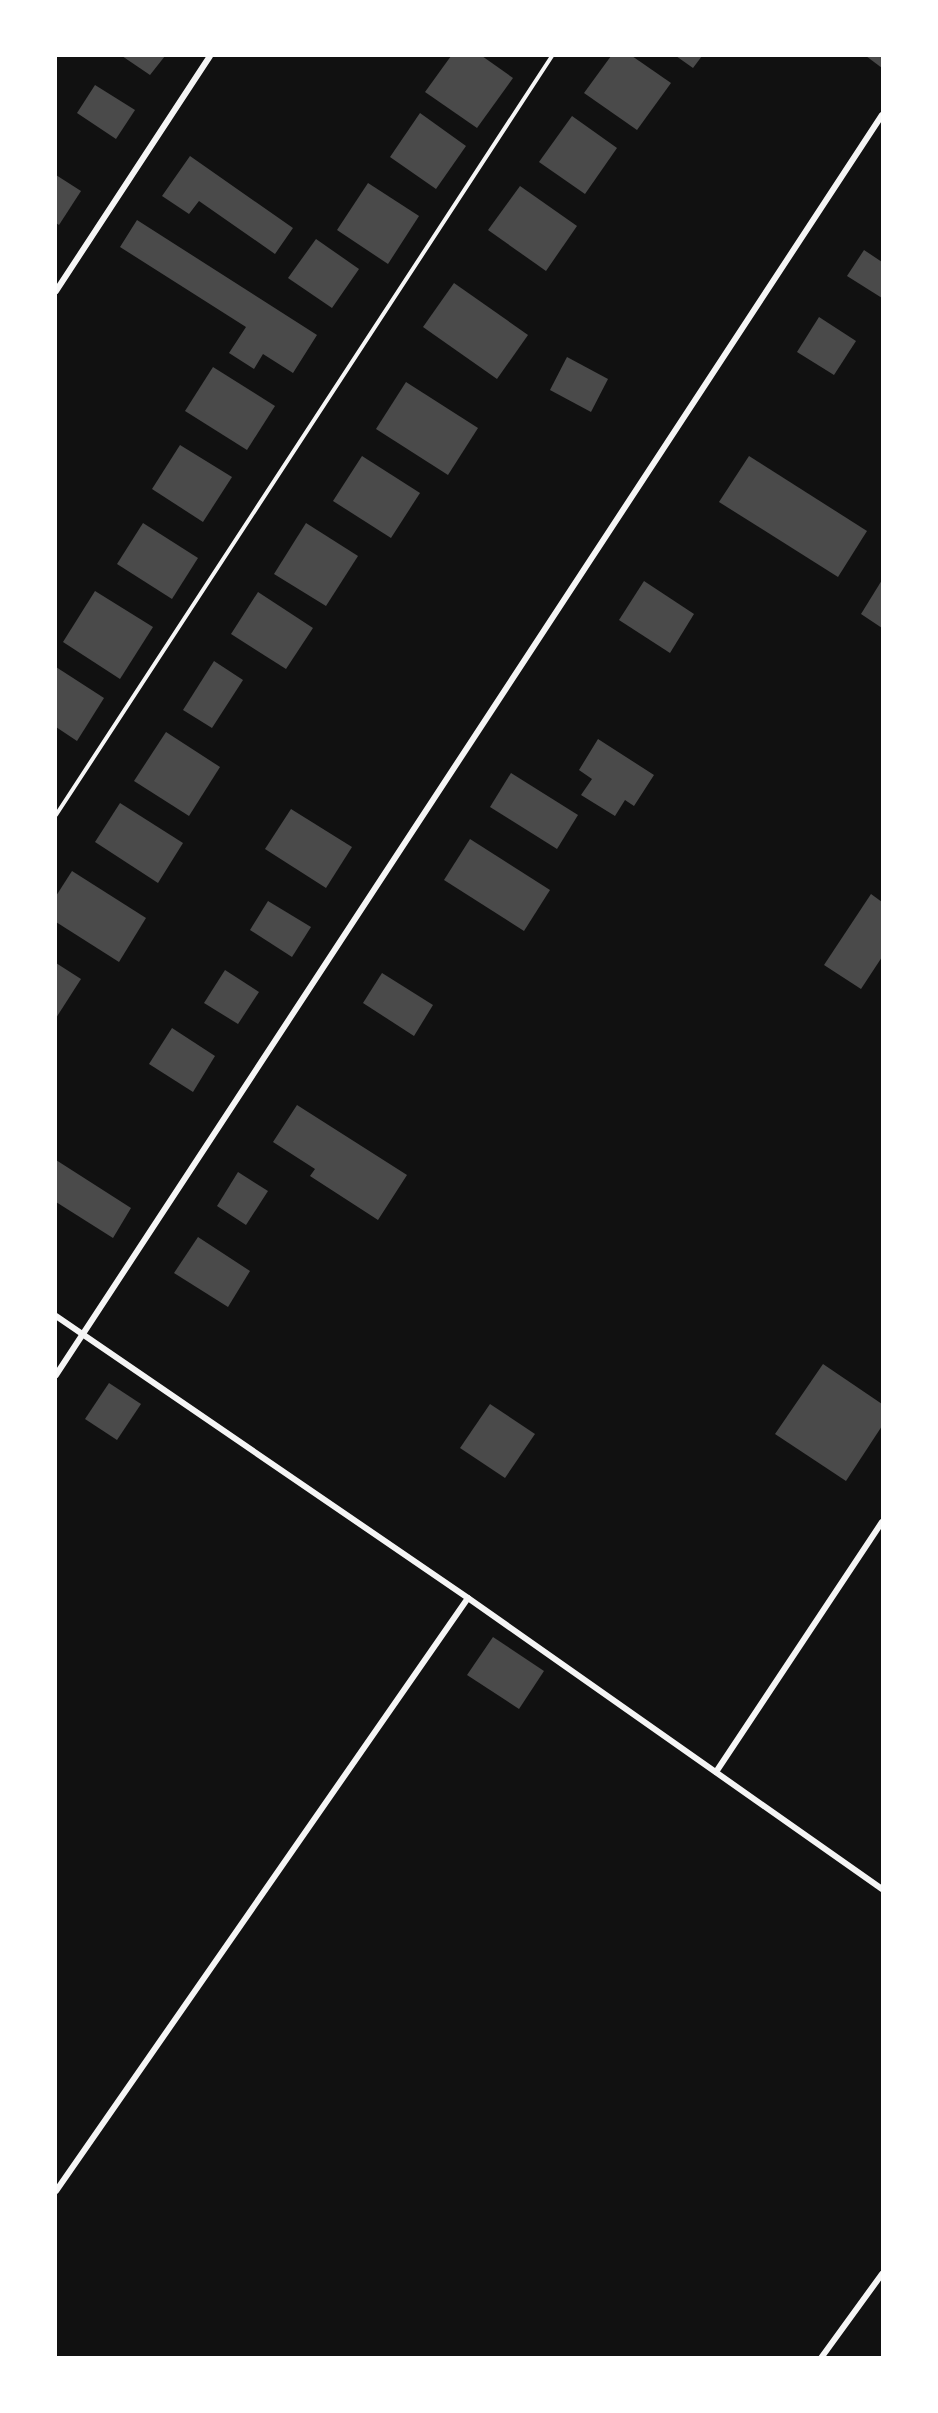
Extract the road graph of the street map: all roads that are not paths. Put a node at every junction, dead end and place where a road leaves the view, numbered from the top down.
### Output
1 (210, 56) edge
2 (882, 115) edge
3 (56, 291) edge
4 (56, 1316) edge
5 (82, 1332) junction
6 (56, 1375) edge
7 (882, 1522) edge
8 (468, 1598) junction
9 (716, 1772) junction
10 (882, 1889) edge
11 (56, 2191) edge
12 (882, 2274) edge
13 (821, 2358) edge

1 - 3 street
2 - 5 street
4 - 5 street
5 - 6 street
5 - 8 street
7 - 9 street
8 - 9 street
8 - 11 street
9 - 10 street
12 - 13 street

